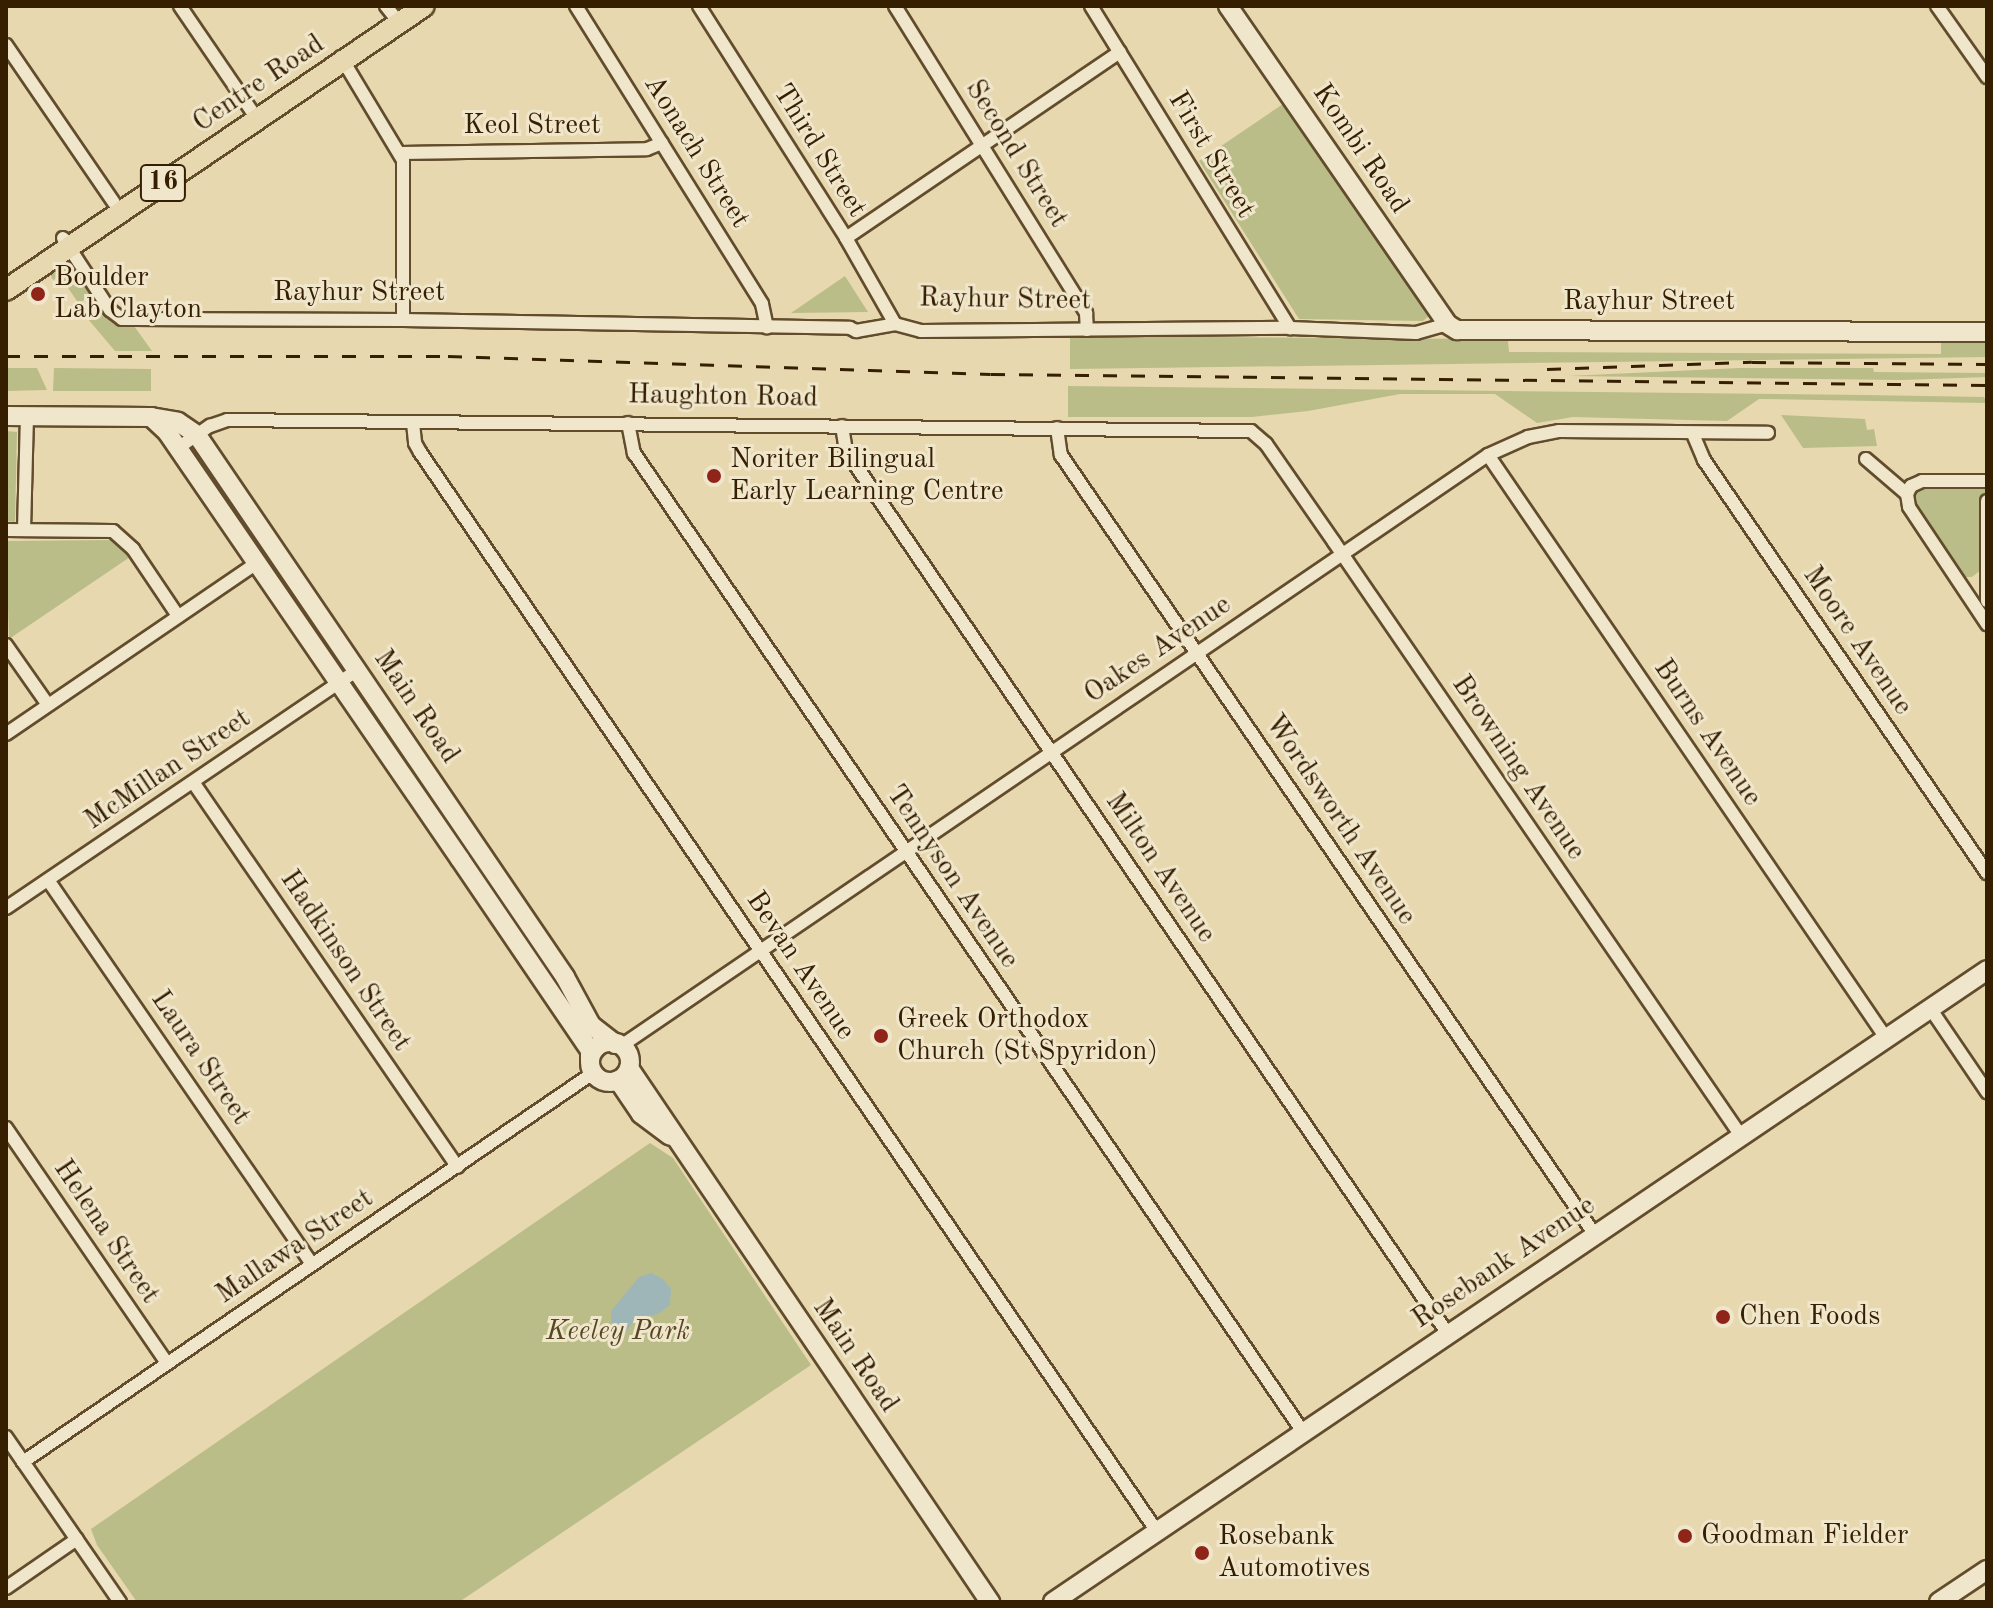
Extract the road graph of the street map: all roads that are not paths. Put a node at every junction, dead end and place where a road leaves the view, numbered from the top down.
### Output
1 (180, 6) edge
2 (424, 6) edge
3 (576, 6) edge
4 (699, 6) edge
5 (895, 6) edge
6 (1091, 6) edge
7 (1228, 6) edge
8 (1937, 6) edge
9 (395, 9) edge
10 (6, 45) edge
11 (1120, 52) junction
12 (341, 57) junction
13 (1987, 77) edge
14 (255, 115) junction
15 (662, 143) junction
16 (983, 145) junction
17 (401, 153) junction
18 (114, 203) junction
19 (846, 238) junction
20 (66, 243) junction
21 (6, 276) edge
22 (6, 290) edge
23 (403, 320) junction
24 (895, 324) junction
25 (1447, 324) junction
26 (767, 327) junction
27 (1290, 328) junction
28 (1087, 330) junction
29 (1987, 332) edge
30 (6, 416) edge
31 (27, 416) junction
32 (151, 417) junction
33 (413, 423) junction
34 (628, 423) junction
35 (842, 426) junction
36 (1057, 428) junction
37 (1251, 431) joint
38 (1768, 433) dead end
39 (1693, 434) junction
40 (197, 435) junction
41 (178, 448) junction
42 (1488, 455) junction
43 (1866, 459) dead end
44 (1987, 481) edge
45 (1907, 494) junction
46 (1987, 501) edge
47 (6, 530) edge
48 (24, 530) junction
49 (1342, 554) junction
50 (257, 563) junction
51 (1986, 572) edge
52 (1960, 581) junction
53 (309, 599) junction
54 (1987, 601) edge
55 (290, 612) junction
56 (178, 616) junction
57 (1987, 624) edge
58 (6, 645) edge
59 (1197, 653) junction
60 (358, 670) junction
61 (339, 683) junction
62 (48, 705) junction
63 (6, 734) edge
64 (1051, 752) junction
65 (193, 782) junction
66 (478, 847) junction
67 (906, 852) junction
68 (460, 859) junction
69 (1987, 873) edge
70 (48, 880) junction
71 (6, 908) edge
72 (761, 951) junction
73 (1987, 970) edge
74 (1930, 1008) junction
75 (1886, 1038) junction
76 (618, 1045) junction
77 (592, 1067) junction
78 (623, 1074) junction
79 (1987, 1092) edge
80 (6, 1128) edge
81 (1741, 1136) junction
82 (458, 1167) junction
83 (1595, 1235) junction
84 (312, 1264) junction
85 (1448, 1334) junction
86 (167, 1363) junction
87 (1303, 1432) junction
88 (6, 1437) edge
89 (23, 1462) junction
90 (1158, 1533) junction
91 (77, 1539) junction
92 (1987, 1570) edge
93 (6, 1588) edge
94 (120, 1602) edge
95 (990, 1602) edge
96 (1053, 1602) edge
97 (1939, 1602) edge

1 - 14 street
2 - 12 main road, Centre Road / 16
3 - 15 street, Aonach Street
4 - 19 street, Third Street
5 - 16 street, Second Street
6 - 11 street, First Street
7 - 25 main road, Kombi Road
8 - 13 street
9 - 12 main road, Centre Road / 16
10 - 18 street
11 - 16 street
11 - 27 street, First Street
12 - 14 main road, Centre Road / 16
12 - 17 street
14 - 18 main road, Centre Road / 16
14 - 20 main road, Centre Road / 16
15 - 17 street, Keol Street
15 - 26 street, Aonach Street
16 - 19 street
16 - 28 street, Second Street
17 - 23 street
18 - 20 main road, Centre Road / 16
19 - 24 street, Third Street
20 - 21 main road, Centre Road / 16
20 - 22 main road, Centre Road / 16
20 - 23 street, Rayhur Street
23 - 26 street, Rayhur Street
24 - 26 street, Rayhur Street
24 - 28 street, Rayhur Street
25 - 27 street, Rayhur Street
25 - 29 main road, Rayhur Street
27 - 28 street, Rayhur Street
30 - 31 main road
31 - 32 main road
31 - 48 street
32 - 40 main road
32 - 41 main road
33 - 34 street, Haughton Road
33 - 40 street, Haughton Road
33 - 72 street, Bevan Avenue
34 - 35 street, Haughton Road
34 - 67 street, Tennyson Avenue
35 - 36 street, Haughton Road
35 - 64 street, Milton Avenue
36 - 37 street, Haughton Road
36 - 59 street, Wordsworth Avenue
37 - 49 street, Browning Avenue
38 - 39 street, Oakes Avenue
39 - 42 street, Oakes Avenue
39 - 69 street, Moore Avenue
40 - 41 street, Haughton Road
40 - 53 main road, Main Road
41 - 50 main road, Main Road
42 - 49 street, Oakes Avenue
42 - 75 street, Burns Avenue
43 - 45 street
44 - 45 street
45 - 52 street
46 - 51 street
47 - 48 street
48 - 56 street
49 - 59 street, Oakes Avenue
49 - 81 street, Browning Avenue
50 - 55 main road, Main Road
50 - 56 street
51 - 52 street
51 - 54 street
52 - 57 street
53 - 55 main road
53 - 60 main road, Main Road
55 - 61 main road, Main Road
56 - 62 street
58 - 62 street
59 - 64 street, Oakes Avenue
59 - 83 street, Wordsworth Avenue
60 - 61 street, McMillan Street
60 - 66 main road, Main Road
61 - 65 street, McMillan Street
61 - 68 main road, Main Road
62 - 63 street
64 - 67 street, Oakes Avenue
64 - 85 street, Milton Avenue
65 - 70 street, McMillan Street
65 - 82 street, Hadkinson Street
66 - 68 main road
66 - 76 main road, Main Road
67 - 72 street, Oakes Avenue
67 - 87 street, Tennyson Avenue
68 - 77 main road, Main Road
70 - 71 street, McMillan Street
70 - 84 street, Laura Street
72 - 76 street, Oakes Avenue
72 - 90 street, Bevan Avenue
73 - 74 main road, Rosebank Avenue
74 - 75 main road, Rosebank Avenue
74 - 79 street
75 - 81 main road, Rosebank Avenue
76 - 77 main road
76 - 78 main road
77 - 78 main road
77 - 82 street, Mallawa Street
78 - 95 main road, Main Road
80 - 86 street, Helena Street
81 - 83 main road, Rosebank Avenue
82 - 84 street, Mallawa Street
83 - 85 main road, Rosebank Avenue
84 - 86 street, Mallawa Street
85 - 87 main road, Rosebank Avenue
86 - 89 street, Mallawa Street
87 - 90 main road, Rosebank Avenue
88 - 89 street
89 - 91 street
90 - 96 main road, Rosebank Avenue
91 - 93 street
91 - 94 street
92 - 97 main road

